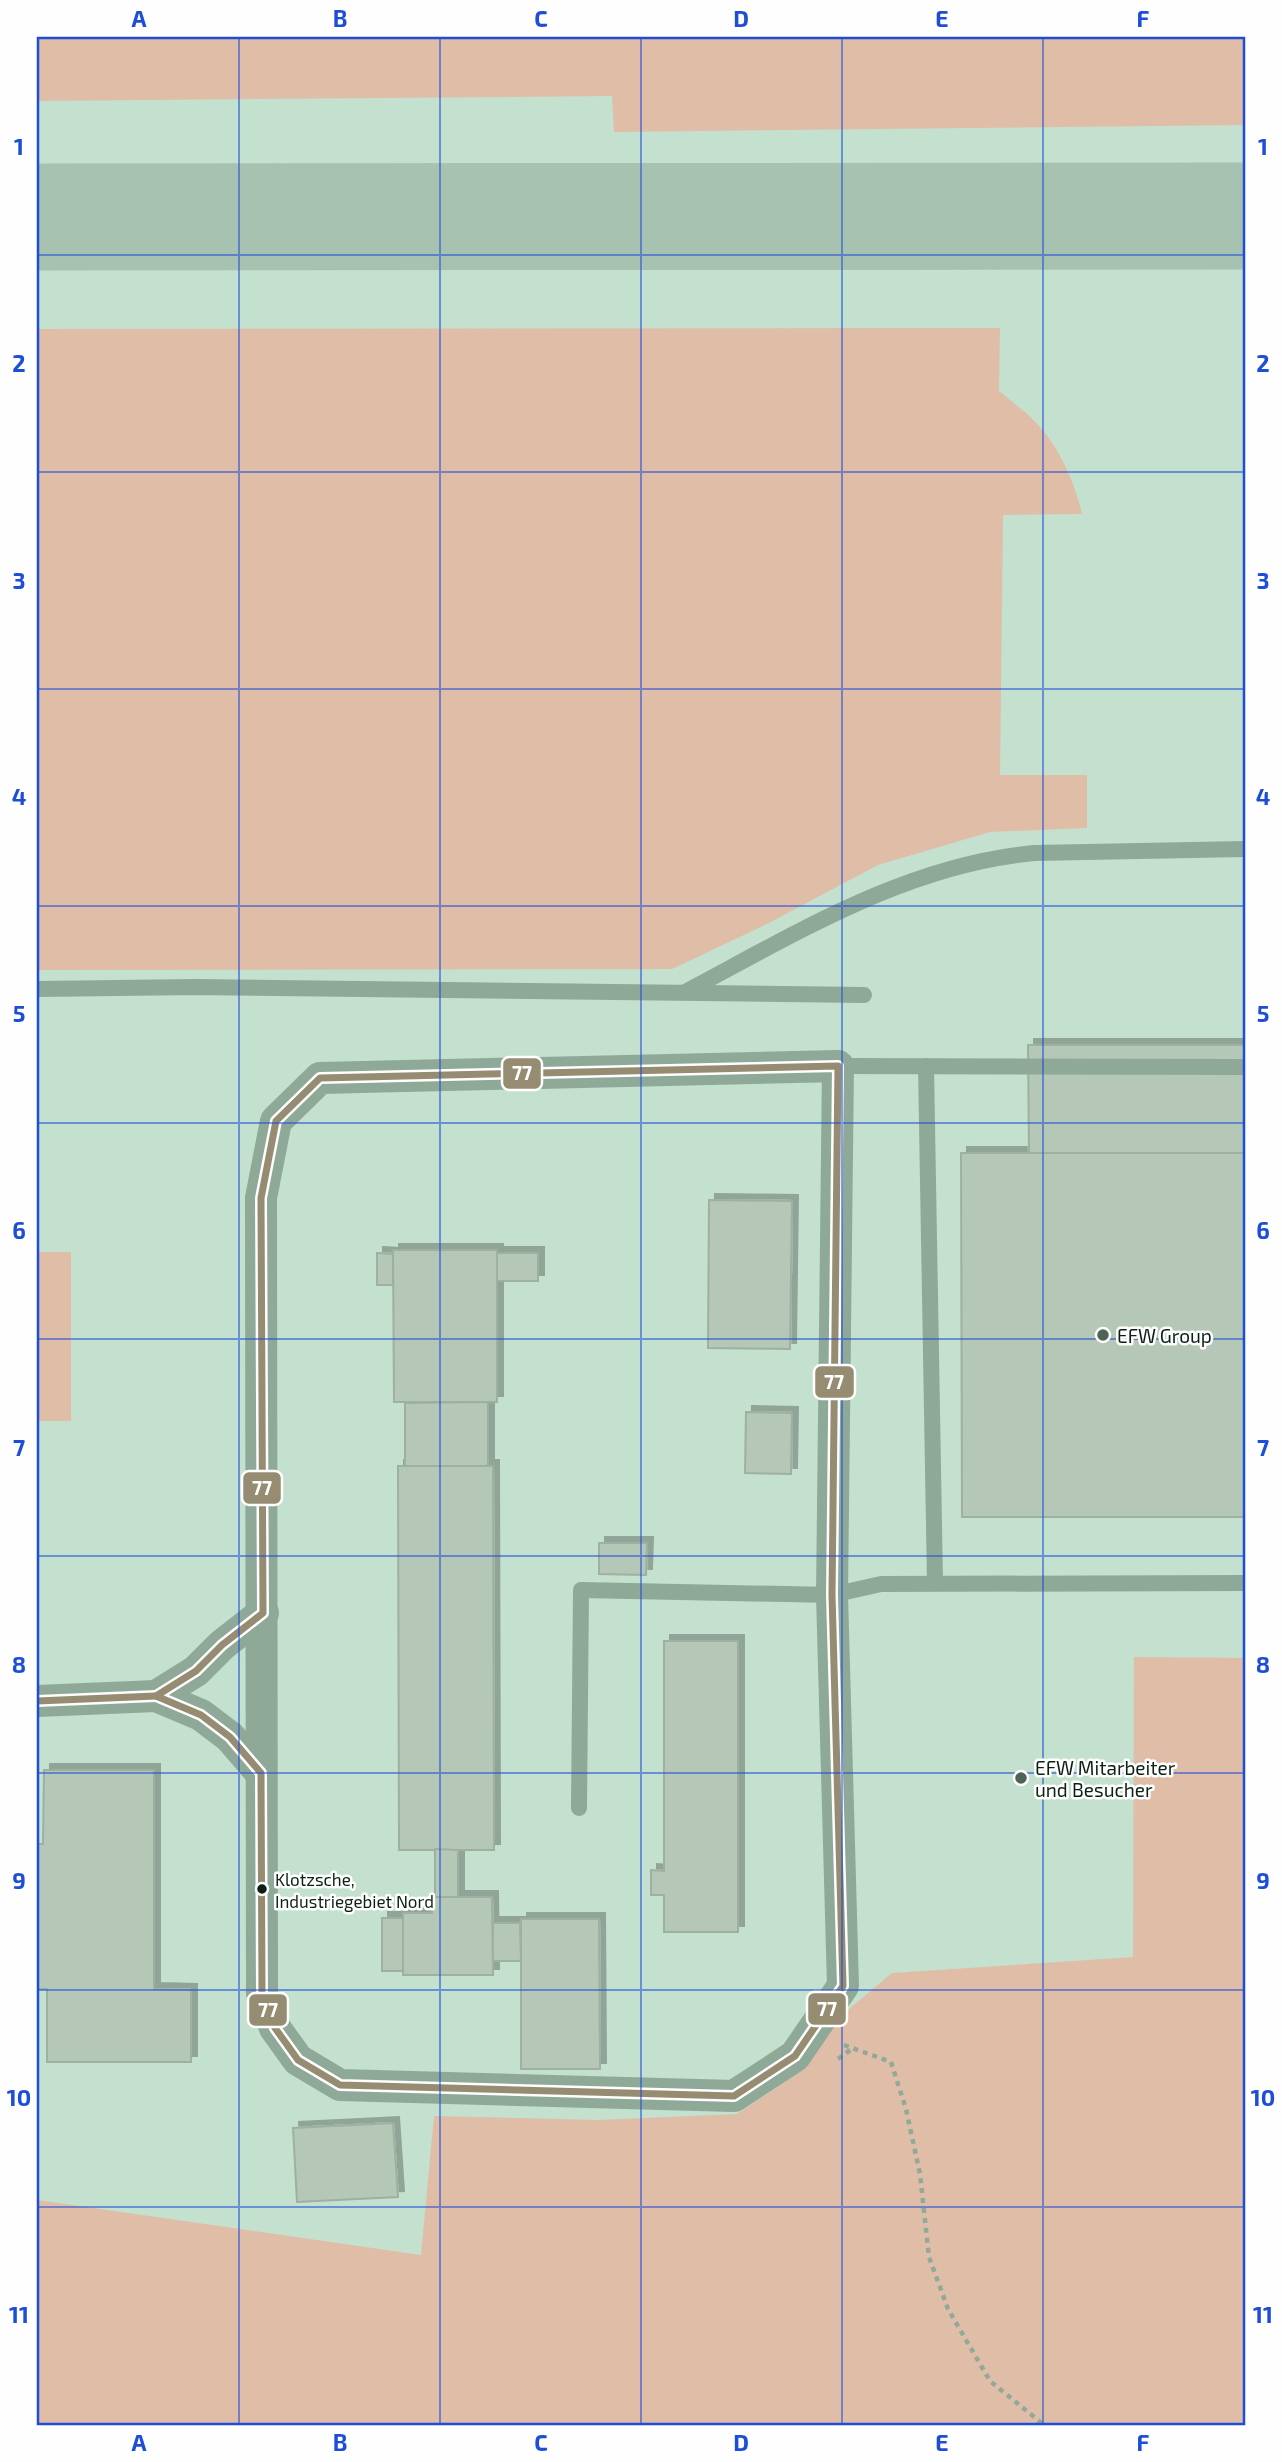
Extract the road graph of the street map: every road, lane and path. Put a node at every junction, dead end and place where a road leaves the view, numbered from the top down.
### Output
1 (1245, 849) edge
2 (37, 989) edge
3 (683, 993) junction
4 (864, 995) dead end
5 (838, 1066) junction
6 (926, 1066) junction
7 (1245, 1067) edge
8 (935, 1583) junction
9 (1245, 1583) edge
10 (832, 1595) junction
11 (263, 1613) junction
12 (156, 1696) junction
13 (37, 1701) edge
14 (261, 1773) junction
15 (579, 1808) dead end
16 (811, 2033) junction
17 (1044, 2425) edge

1 - 3 lane
2 - 3 lane
3 - 4 lane
5 - 6 lane
5 - 10 street
5 - 11 street
6 - 7 lane
6 - 8 lane
8 - 9 lane
8 - 10 lane
10 - 15 lane
10 - 16 street
11 - 12 street
11 - 14 street
12 - 13 street
12 - 14 street
14 - 16 street
16 - 17 path

